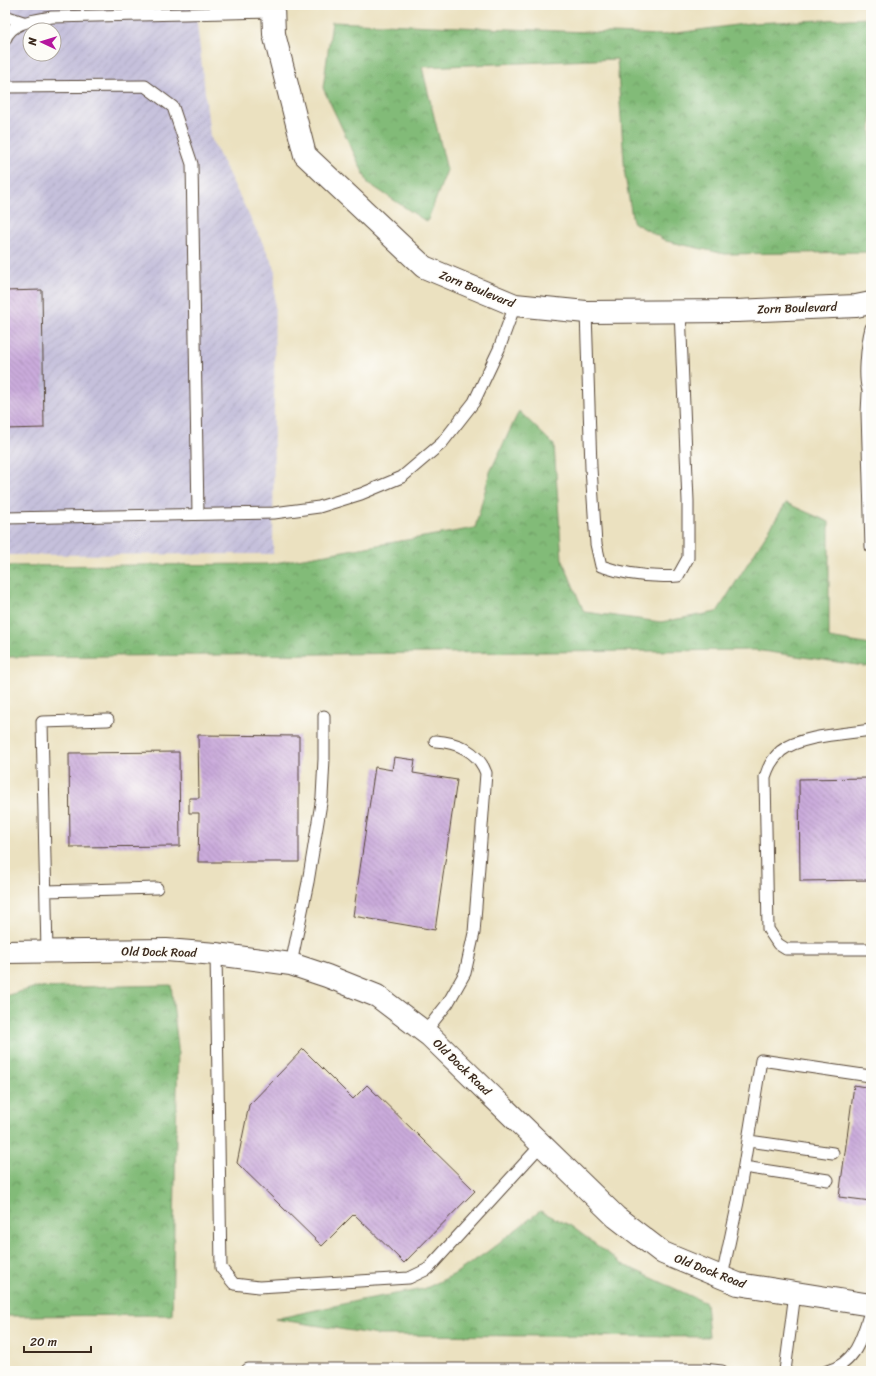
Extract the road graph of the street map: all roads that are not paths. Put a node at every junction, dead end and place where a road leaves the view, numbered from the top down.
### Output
1 (273, 9) edge
2 (5, 16) edge
3 (23, 22) joint
4 (22, 23) edge
5 (5, 40) edge
6 (5, 87) edge
7 (871, 303) edge
8 (515, 306) junction
9 (680, 311) junction
10 (586, 312) junction
11 (871, 328) edge
12 (870, 394) edge
13 (198, 514) junction
14 (5, 518) edge
15 (871, 547) edge
16 (324, 716) dead end
17 (108, 720) dead end
18 (871, 730) edge
19 (435, 741) dead end
20 (157, 888) dead end
21 (46, 891) junction
22 (871, 949) edge
23 (5, 952) edge
24 (46, 952) junction
25 (216, 954) junction
26 (291, 964) junction
27 (425, 1032) junction
28 (870, 1076) edge
29 (749, 1141) junction
30 (542, 1144) junction
31 (832, 1154) dead end
32 (744, 1167) junction
33 (828, 1180) dead end
34 (722, 1277) junction
35 (795, 1293) junction
36 (871, 1305) edge
37 (871, 1308) edge
38 (246, 1371) edge
39 (722, 1371) edge
40 (785, 1371) edge
41 (827, 1371) edge

1 - 3 lane
1 - 8 street, Zorn Boulevard
2 - 3 lane
4 - 5 lane
6 - 13 lane
7 - 9 street, Zorn Boulevard
8 - 10 street, Zorn Boulevard
8 - 13 lane
9 - 10 street, Zorn Boulevard
9 - 10 lane
11 - 12 lane
12 - 15 lane
13 - 14 lane
16 - 26 lane
17 - 21 lane
18 - 22 lane
19 - 27 lane
20 - 21 lane
21 - 24 lane
23 - 24 street, Old Dock Road
24 - 25 street, Old Dock Road
25 - 26 street, Old Dock Road
25 - 30 lane
26 - 27 street, Old Dock Road
27 - 30 street, Old Dock Road
28 - 29 lane
29 - 31 lane
29 - 32 lane
30 - 34 street, Old Dock Road
32 - 33 lane
32 - 34 lane
34 - 35 street, Old Dock Road
35 - 36 street, Old Dock Road
35 - 40 lane
37 - 41 lane
38 - 39 lane

